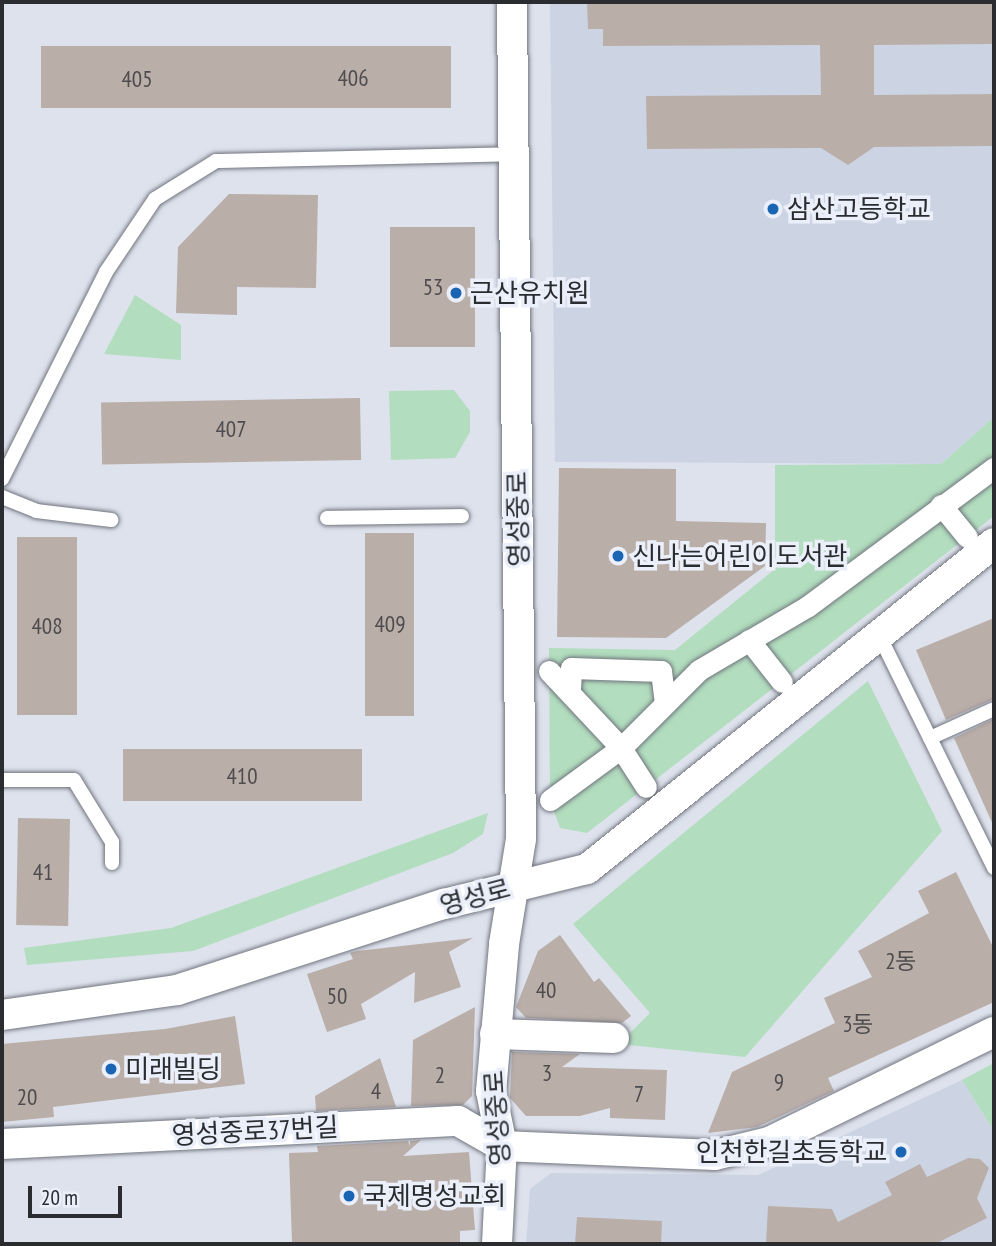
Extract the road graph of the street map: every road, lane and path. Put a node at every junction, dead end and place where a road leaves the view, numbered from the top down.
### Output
1 (512, 2) edge
2 (514, 154) junction
3 (994, 468) edge
4 (2, 479) edge
5 (2, 497) edge
6 (941, 505) junction
7 (462, 516) dead end
8 (327, 518) dead end
9 (111, 520) dead end
10 (981, 540) edge
11 (879, 635) junction
12 (749, 640) junction
13 (550, 671) dead end
14 (782, 682) dead end
15 (570, 689) junction
16 (665, 704) junction
17 (994, 709) edge
18 (930, 738) junction
19 (621, 748) junction
20 (2, 780) edge
21 (646, 787) dead end
22 (550, 800) dead end
23 (113, 863) dead end
24 (994, 868) edge
25 (513, 887) junction
26 (2, 1015) edge
27 (994, 1032) edge
28 (495, 1034) junction
29 (614, 1038) dead end
30 (2, 1144) edge
31 (502, 1146) junction
32 (497, 1244) edge

1 - 2 street, 영성중로
2 - 4 lane
2 - 25 street, 영성중로
3 - 6 street
5 - 9 lane
6 - 10 street
6 - 12 street
7 - 8 lane
10 - 11 street, 영성로
11 - 18 lane
11 - 25 street, 영성로
12 - 14 street
12 - 16 street
13 - 15 street
15 - 16 street
15 - 19 street
16 - 19 street
17 - 18 lane
18 - 24 lane
19 - 21 street
19 - 22 street
20 - 23 lane
25 - 26 street, 영성로
25 - 28 street, 영성중로
27 - 31 street
28 - 29 street, 영성중로
28 - 31 street, 영성중로
30 - 31 street, 영성중로37번길
31 - 32 street, 영성중로

